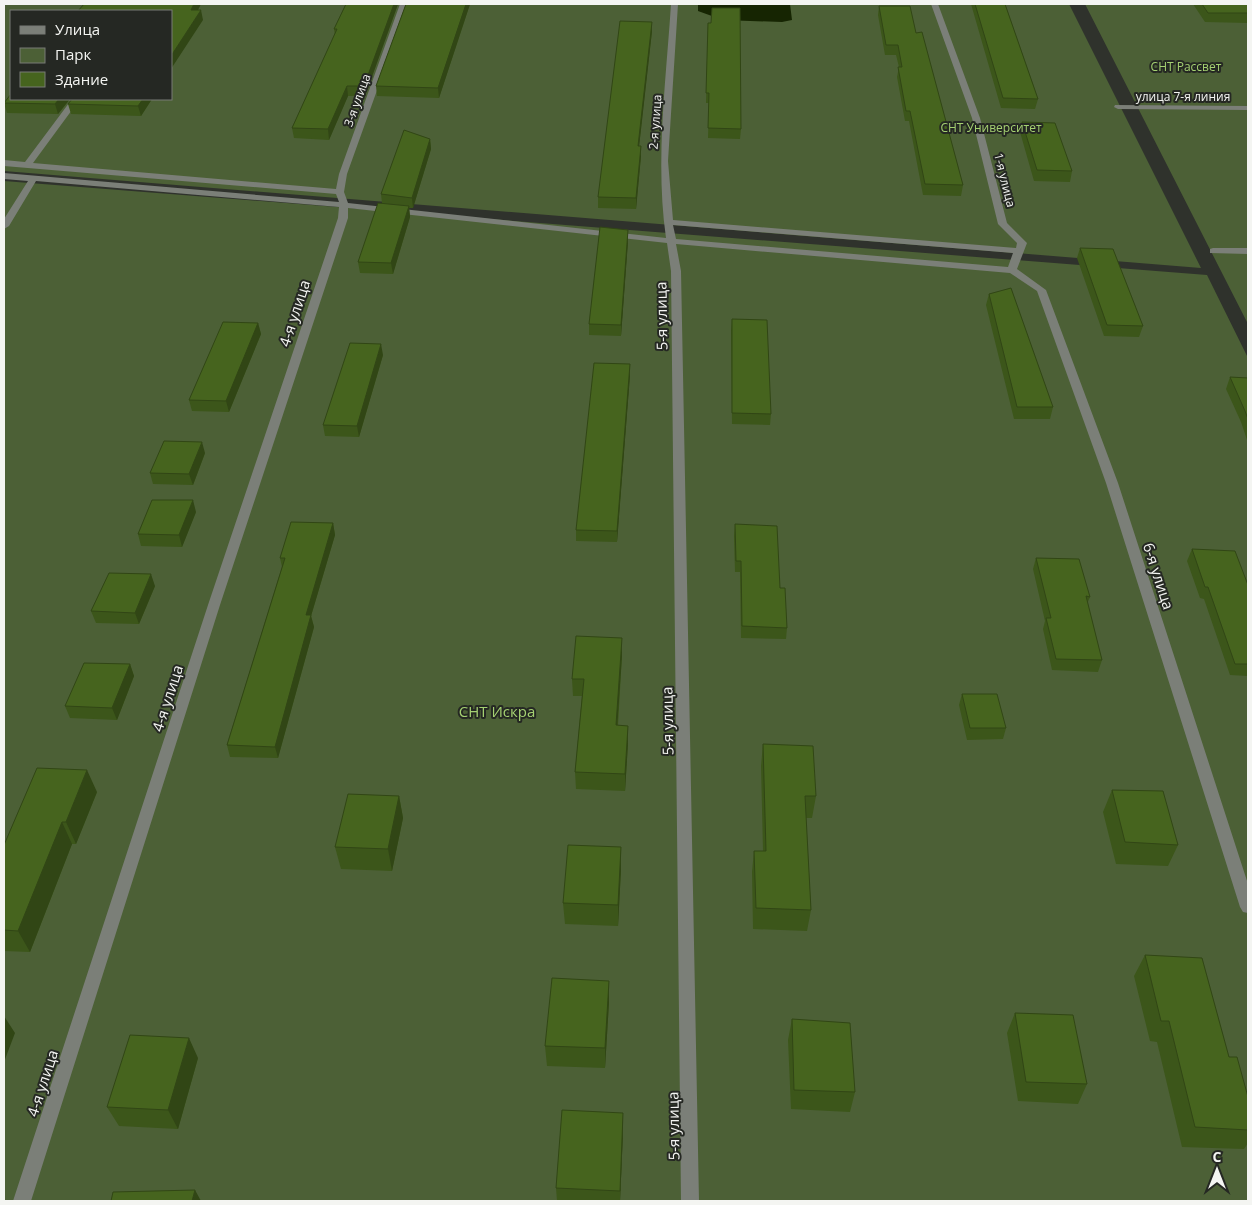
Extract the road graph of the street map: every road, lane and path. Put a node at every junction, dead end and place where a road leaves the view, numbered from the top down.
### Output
1 (404, 4) edge
2 (675, 4) edge
3 (935, 4) edge
4 (75, 100) edge
5 (1118, 107) dead end
6 (1248, 108) edge
7 (4, 162) edge
8 (27, 165) junction
9 (4, 176) edge
10 (34, 178) junction
11 (342, 198) junction
12 (668, 222) junction
13 (4, 226) edge
14 (671, 241) junction
15 (1019, 251) junction
16 (1213, 251) dead end
17 (1248, 251) edge
18 (1012, 270) junction
19 (1248, 907) edge
20 (22, 1201) edge
21 (690, 1201) edge

1 - 11 street, 3-я улица
2 - 12 street, 2-я улица
3 - 15 street, 1-я улица
4 - 8 street
5 - 6 street, улица 7-я линия
7 - 8 street
8 - 11 street
9 - 10 street
10 - 11 street
10 - 13 street
11 - 14 street
11 - 20 street, 4-я улица
12 - 14 street, 2-я улица
12 - 15 street
14 - 18 street
14 - 21 street, 5-я улица
15 - 18 street
16 - 17 street
18 - 19 street, 6-я улица

